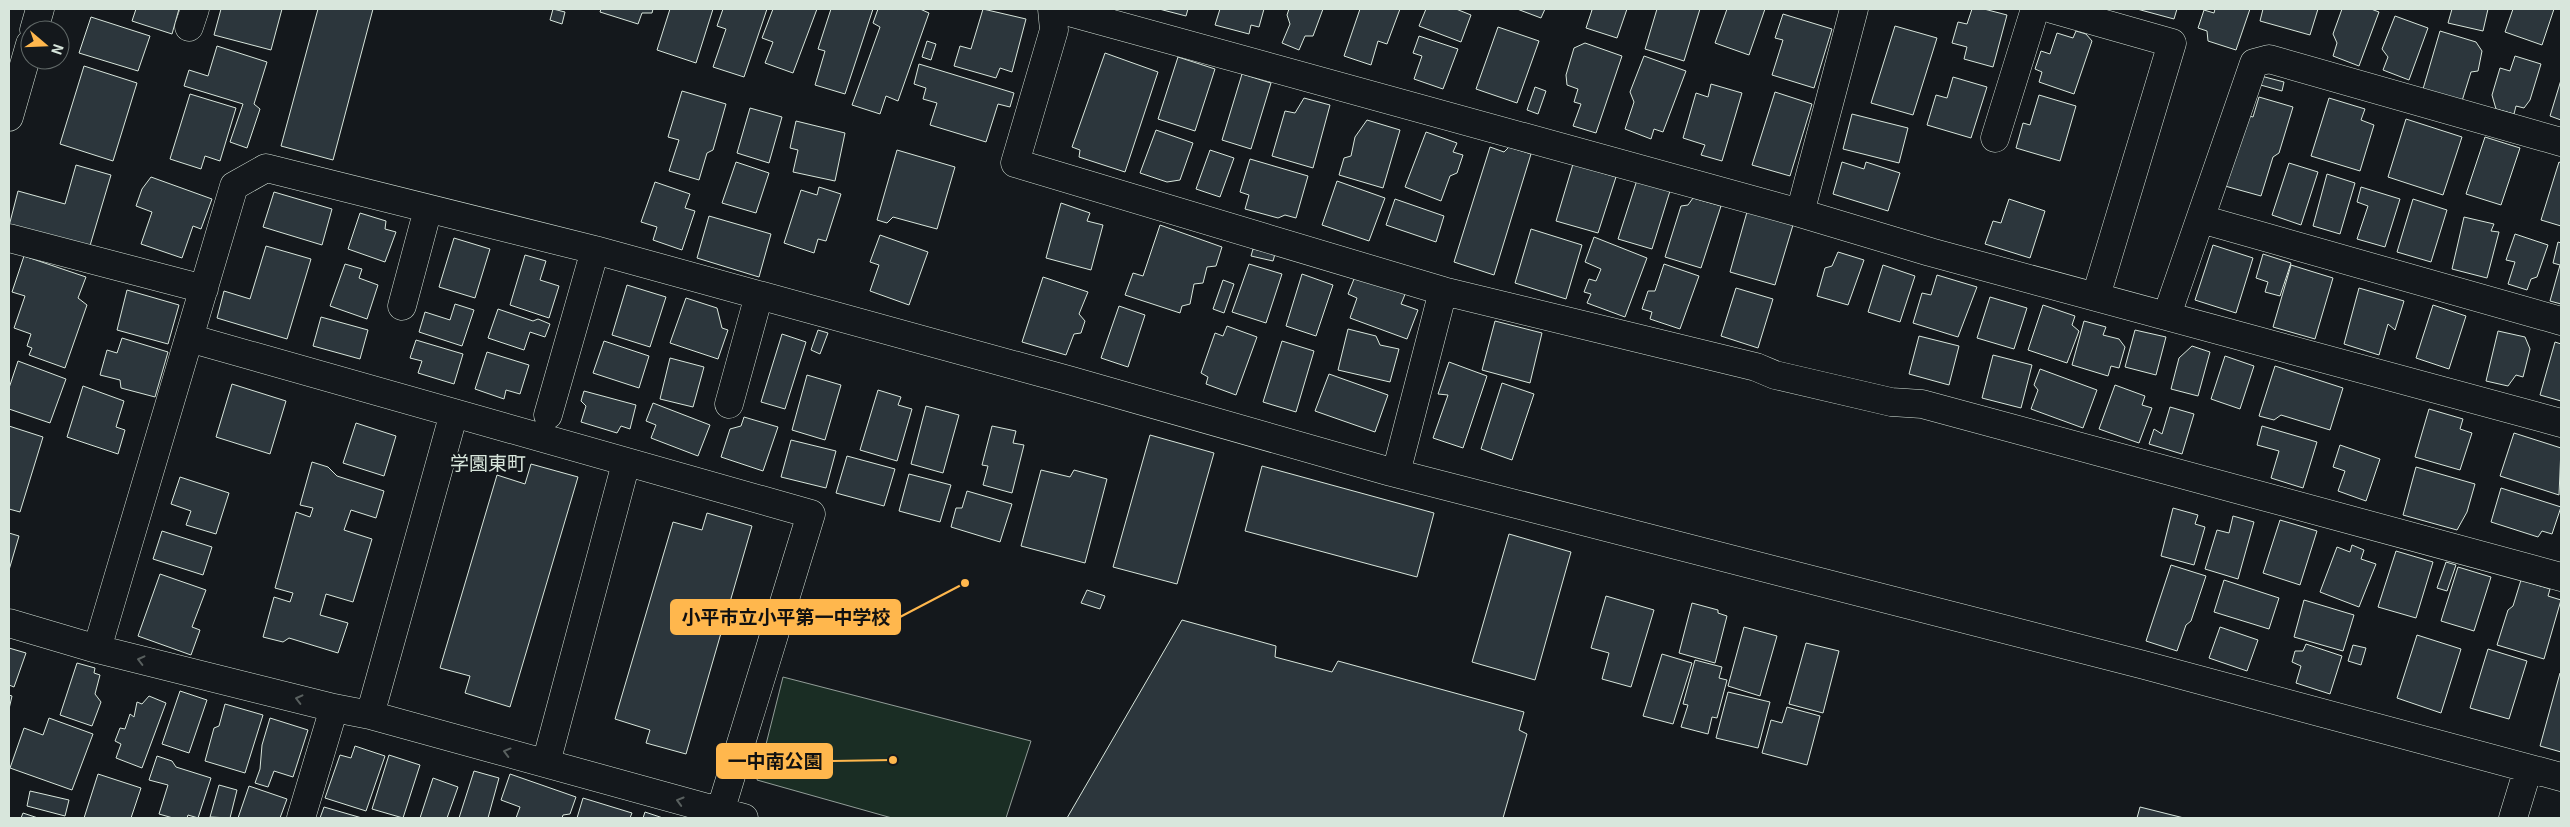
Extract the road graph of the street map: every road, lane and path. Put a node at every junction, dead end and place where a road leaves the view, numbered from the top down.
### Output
1 (1052, 9) edge
2 (1058, 9) edge
3 (1854, 9) edge
4 (2035, 9) edge
5 (2052, 9) edge
6 (23, 70) edge
7 (9, 117) edge
8 (1995, 138) dead end
9 (2561, 142) edge
10 (428, 209) junction
11 (1800, 213) junction
12 (2201, 219) junction
13 (9, 238) edge
14 (595, 250) junction
15 (204, 289) junction
16 (1443, 291) junction
17 (759, 295) junction
18 (2096, 296) junction
19 (402, 306) dead end
20 (2167, 315) junction
21 (2561, 321) edge
22 (189, 338) junction
23 (729, 404) dead end
24 (454, 413) junction
25 (548, 415) dead end
26 (2561, 423) edge
27 (626, 463) junction
28 (1396, 473) junction
29 (2561, 577) edge
30 (9, 623) edge
31 (97, 649) junction
32 (334, 708) junction
33 (370, 715) junction
34 (546, 763) junction
35 (2528, 769) junction
36 (2561, 777) edge
37 (732, 815) edge
38 (301, 818) edge
39 (2513, 818) edge

1 - 16 street
2 - 11 street
3 - 11 street
4 - 8 street
5 - 18 street
6 - 7 street
9 - 12 street
10 - 14 street
10 - 15 street
10 - 19 street
11 - 18 street
12 - 20 street
12 - 21 street
13 - 15 street
14 - 17 street
14 - 25 street
15 - 22 street
16 - 28 street
16 - 29 street
17 - 23 street
17 - 28 street
18 - 20 street
20 - 26 street
22 - 24 street
22 - 31 street
24 - 27 street
24 - 33 street
27 - 34 street
27 - 37 street
28 - 35 street
30 - 31 street
32 -> 31 street
32 - 33 street
32 - 38 street
34 -> 33 street
37 -> 34 street
35 - 36 street
35 - 39 street

